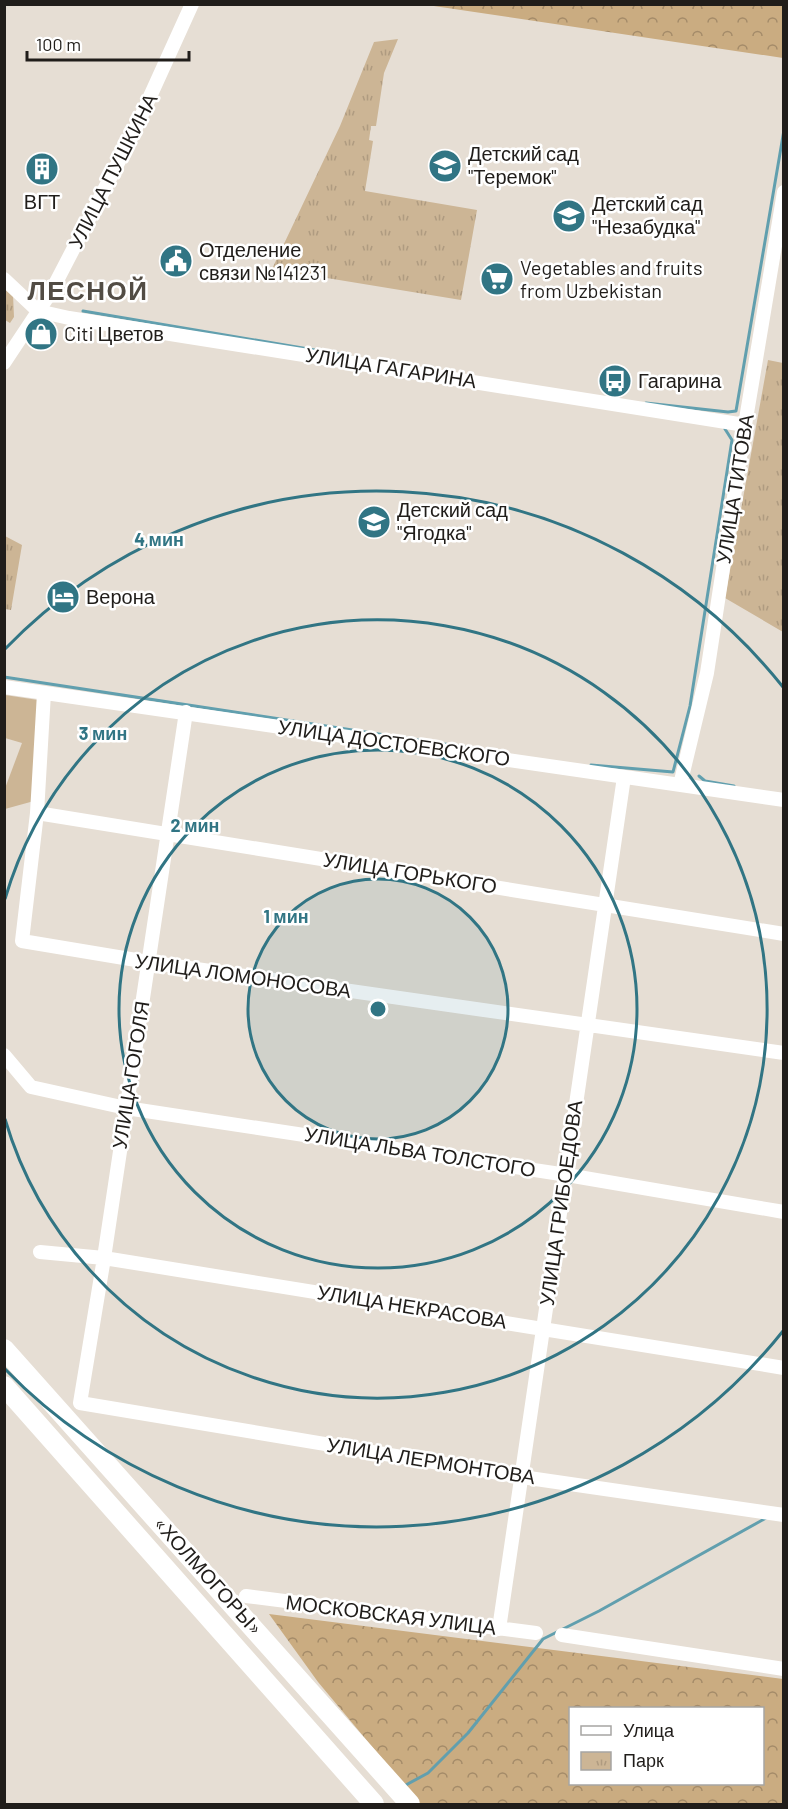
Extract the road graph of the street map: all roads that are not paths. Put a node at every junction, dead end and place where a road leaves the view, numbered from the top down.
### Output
1 (192, 4) edge
2 (783, 192) edge
3 (4, 279) edge
4 (38, 311) junction
5 (4, 363) edge
6 (744, 425) junction
7 (4, 687) edge
8 (44, 693) junction
9 (186, 712) junction
10 (624, 777) junction
11 (680, 785) junction
12 (783, 800) edge
13 (36, 813) junction
14 (169, 835) junction
15 (606, 904) junction
16 (783, 934) edge
17 (148, 963) junction
18 (586, 1025) junction
19 (783, 1053) edge
20 (4, 1056) edge
21 (126, 1108) junction
22 (567, 1175) junction
23 (783, 1212) edge
24 (40, 1252) dead end
25 (104, 1258) junction
26 (543, 1328) junction
27 (4, 1349) edge
28 (783, 1368) edge
29 (4, 1386) edge
30 (80, 1403) joint
31 (522, 1477) junction
32 (774, 1514) edge
33 (246, 1596) dead end
34 (499, 1629) junction
35 (536, 1633) dead end
36 (562, 1635) dead end
37 (783, 1668) edge
38 (370, 1801) edge
39 (410, 1804) edge

1 - 4 street, УЛИЦА ПУШКИНА
2 - 6 street, УЛИЦА ТИТОВА
3 - 4 street
4 - 5 street, УЛИЦА ПУШКИНА
4 - 6 street, УЛИЦА ГАГАРИНА
6 - 11 street, УЛИЦА ТИТОВА
7 - 8 street, УЛИЦА ДОСТОЕВСКОГО
8 - 9 street, УЛИЦА ДОСТОЕВСКОГО
8 - 13 street, УЛИЦА ЛОМОНОСОВА
9 - 10 street, УЛИЦА ДОСТОЕВСКОГО
9 - 14 street, УЛИЦА ГОГОЛЯ
10 - 11 street, УЛИЦА ДОСТОЕВСКОГО
10 - 15 street, УЛИЦА ГРИБОЕДОВА
11 - 12 street, УЛИЦА ДОСТОЕВСКОГО
13 - 14 street, УЛИЦА ГОРЬКОГО
13 - 17 street, УЛИЦА ЛОМОНОСОВА
14 - 15 street, УЛИЦА ГОРЬКОГО
14 - 17 street, УЛИЦА ГОГОЛЯ
15 - 16 street, УЛИЦА ГОРЬКОГО
15 - 18 street, УЛИЦА ГРИБОЕДОВА
17 - 18 street, УЛИЦА ЛОМОНОСОВА
17 - 21 street, УЛИЦА ГОГОЛЯ
18 - 19 street, УЛИЦА ЛОМОНОСОВА
18 - 22 street, УЛИЦА ГРИБОЕДОВА
20 - 21 street, УЛИЦА ЛЬВА ТОЛСТОГО
21 - 22 street, УЛИЦА ЛЬВА ТОЛСТОГО
21 - 25 street, УЛИЦА ГОГОЛЯ
22 - 23 street, УЛИЦА ЛЬВА ТОЛСТОГО
22 - 26 street, УЛИЦА ГРИБОЕДОВА
24 - 25 street, УЛИЦА НЕКРАСОВА
25 - 26 street, УЛИЦА НЕКРАСОВА
25 - 30 street, УЛИЦА ГОГОЛЯ
26 - 28 street, УЛИЦА НЕКРАСОВА
26 - 31 street, УЛИЦА ГРИБОЕДОВА
27 - 39 highway, «ХОЛМОГОРЫ»
29 - 38 highway, «ХОЛМОГОРЫ»
30 - 31 street, УЛИЦА ЛЕРМОНТОВА
31 - 32 street, УЛИЦА ЛЕРМОНТОВА
31 - 34 street, УЛИЦА ГРИБОЕДОВА
33 - 34 street, МОСКОВСКАЯ УЛИЦА
34 - 35 street, МОСКОВСКАЯ УЛИЦА
36 - 37 street

